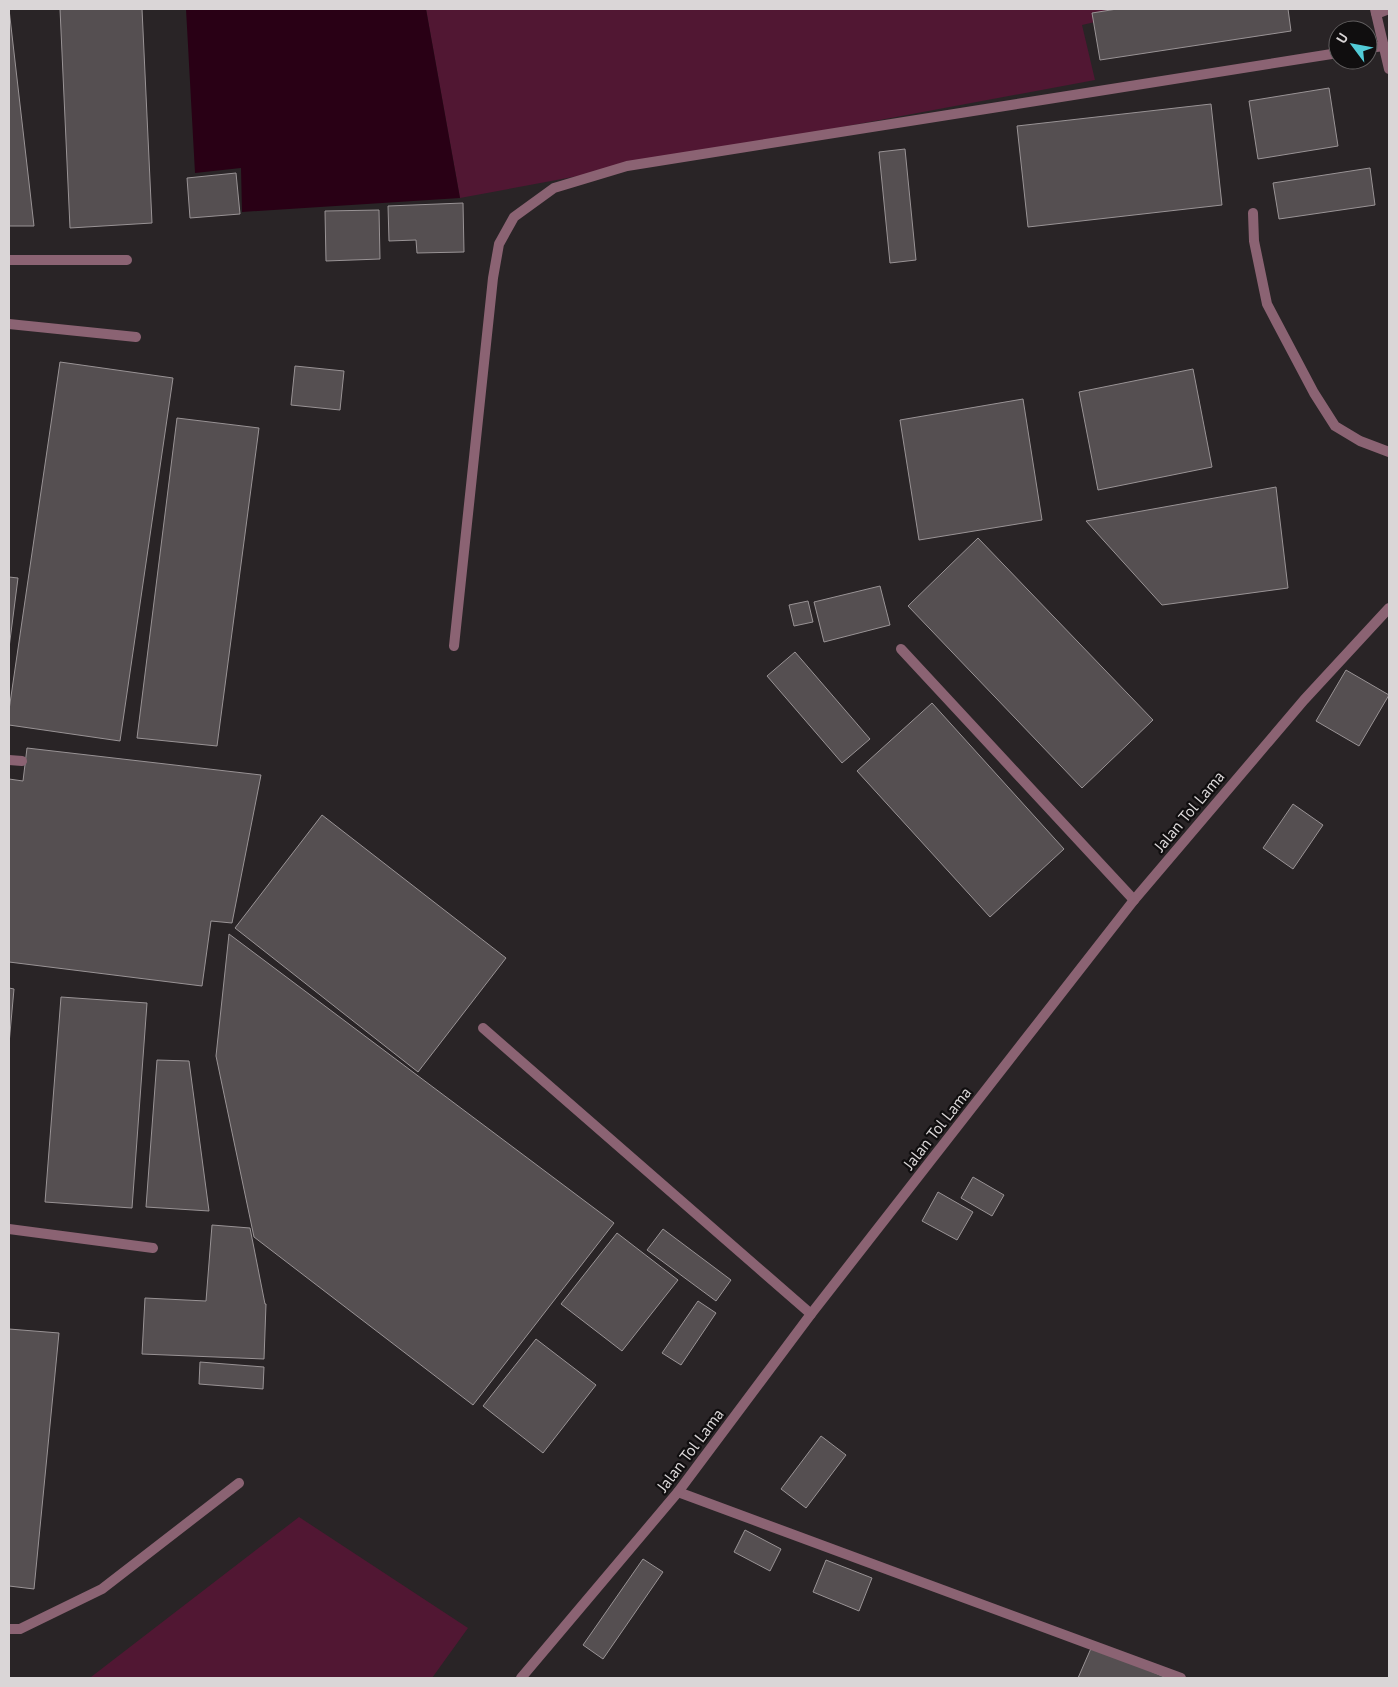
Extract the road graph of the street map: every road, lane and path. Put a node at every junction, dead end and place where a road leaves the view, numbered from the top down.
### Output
1 (1389, 9) edge
2 (1376, 11) edge
3 (1384, 46) junction
4 (1378, 47) edge
5 (1328, 55) edge
6 (1389, 69) edge
7 (1253, 213) dead end
8 (9, 260) edge
9 (127, 260) dead end
10 (9, 324) edge
11 (136, 337) dead end
12 (1389, 452) edge
13 (1389, 608) edge
14 (454, 646) dead end
15 (901, 649) dead end
16 (9, 760) edge
17 (22, 761) dead end
18 (1134, 900) junction
19 (484, 1028) dead end
20 (9, 1229) edge
21 (153, 1248) dead end
22 (811, 1314) junction
23 (239, 1484) dead end
24 (678, 1492) junction
25 (9, 1629) edge
26 (521, 1678) edge
27 (1181, 1678) edge

1 - 2 street
2 - 3 street
3 - 4 street
3 - 6 street
5 - 14 street
7 - 12 street
8 - 9 street
10 - 11 street
13 - 18 street, Jalan Tol Lama
15 - 18 street
16 - 17 street
18 - 22 street, Jalan Tol Lama
19 - 22 street
20 - 21 street
22 - 24 street, Jalan Tol Lama
23 - 25 street
24 - 26 street, Jalan Tol Lama
24 - 27 street

